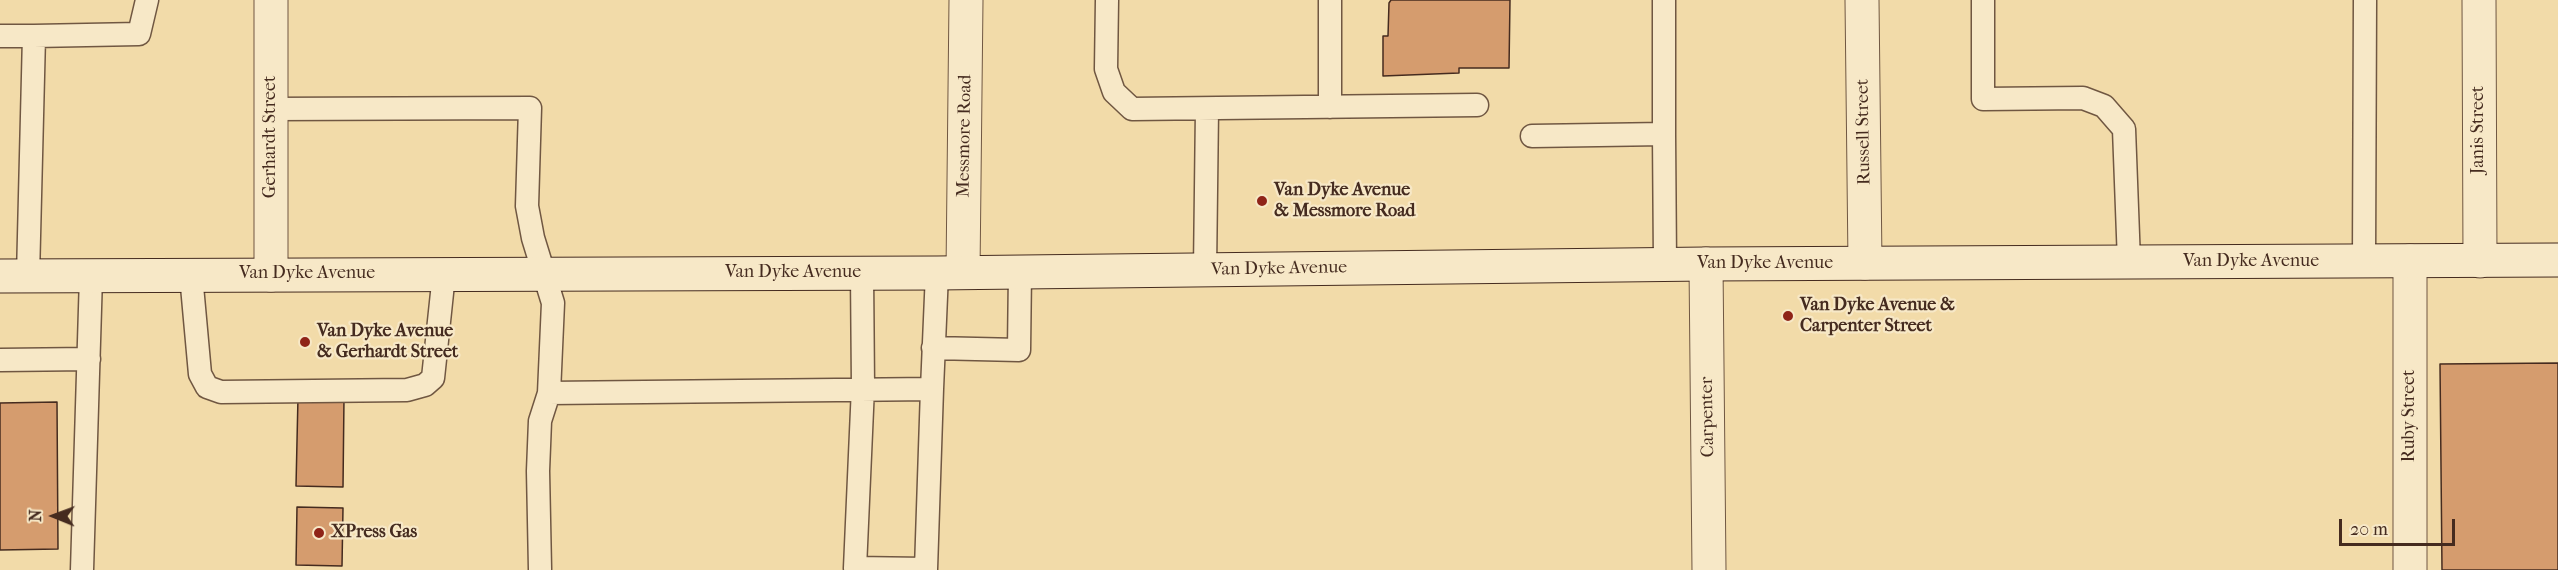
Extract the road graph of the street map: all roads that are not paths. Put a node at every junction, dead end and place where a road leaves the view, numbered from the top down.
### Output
1 (147, 0) edge
2 (271, 0) edge
3 (966, 0) edge
4 (1107, 0) edge
5 (1330, 0) edge
6 (1664, 0) edge
7 (1862, 0) edge
8 (1983, 0) edge
9 (2366, 0) edge
10 (2479, 0) edge
11 (0, 36) edge
12 (34, 36) junction
13 (1477, 105) dead end
14 (1330, 107) junction
15 (271, 108) junction
16 (1208, 109) junction
17 (1664, 134) junction
18 (1532, 136) dead end
19 (2558, 260) edge
20 (2364, 261) junction
21 (2410, 261) junction
22 (2480, 261) junction
23 (2129, 262) junction
24 (1864, 263) junction
25 (1665, 264) junction
26 (1706, 264) junction
27 (1205, 270) junction
28 (1020, 272) junction
29 (545, 273) junction
30 (862, 273) junction
31 (950, 273) junction
32 (271, 274) junction
33 (444, 274) junction
34 (190, 275) junction
35 (14, 276) edge
36 (91, 276) junction
37 (933, 348) junction
38 (88, 359) junction
39 (0, 360) edge
40 (863, 387) junction
41 (932, 389) junction
42 (549, 393) junction
43 (540, 569) edge
44 (82, 570) edge
45 (1709, 570) edge
46 (2410, 570) edge

1 - 12 lane
2 - 15 main road, Gerhardt Street
3 - 31 main road, Messmore Road
4 - 16 lane
5 - 14 lane
6 - 17 lane
7 - 24 main road, Russell Street
8 - 23 lane
9 - 20 lane
10 - 22 main road, Janis Street
11 - 12 lane
12 - 35 lane
13 - 14 lane
14 - 16 lane
15 - 29 lane
15 - 32 main road, Gerhardt Street
16 - 27 lane
17 - 18 lane
17 - 25 lane
19 - 22 main road, Van Dyke Avenue
20 - 21 main road, Van Dyke Avenue
20 - 23 main road, Van Dyke Avenue
21 - 22 main road, Van Dyke Avenue
21 - 46 main road, Ruby Street
23 - 24 main road, Van Dyke Avenue
24 - 26 main road, Van Dyke Avenue
25 - 26 main road, Van Dyke Avenue
25 - 27 main road, Van Dyke Avenue
26 - 45 main road, Carpenter
27 - 28 main road, Van Dyke Avenue
28 - 31 main road, Van Dyke Avenue
28 - 37 lane
29 - 30 main road, Van Dyke Avenue
29 - 33 main road, Van Dyke Avenue
29 - 42 lane
30 - 31 main road, Van Dyke Avenue
30 - 40 lane
31 - 37 lane
32 - 33 main road, Van Dyke Avenue
32 - 34 main road, Van Dyke Avenue
33 - 34 lane
34 - 36 main road, Van Dyke Avenue
35 - 36 main road, Van Dyke Avenue
36 - 38 lane
37 - 41 lane
38 - 39 lane
38 - 44 lane
40 - 41 lane
40 - 41 lane
40 - 42 lane
42 - 43 lane

